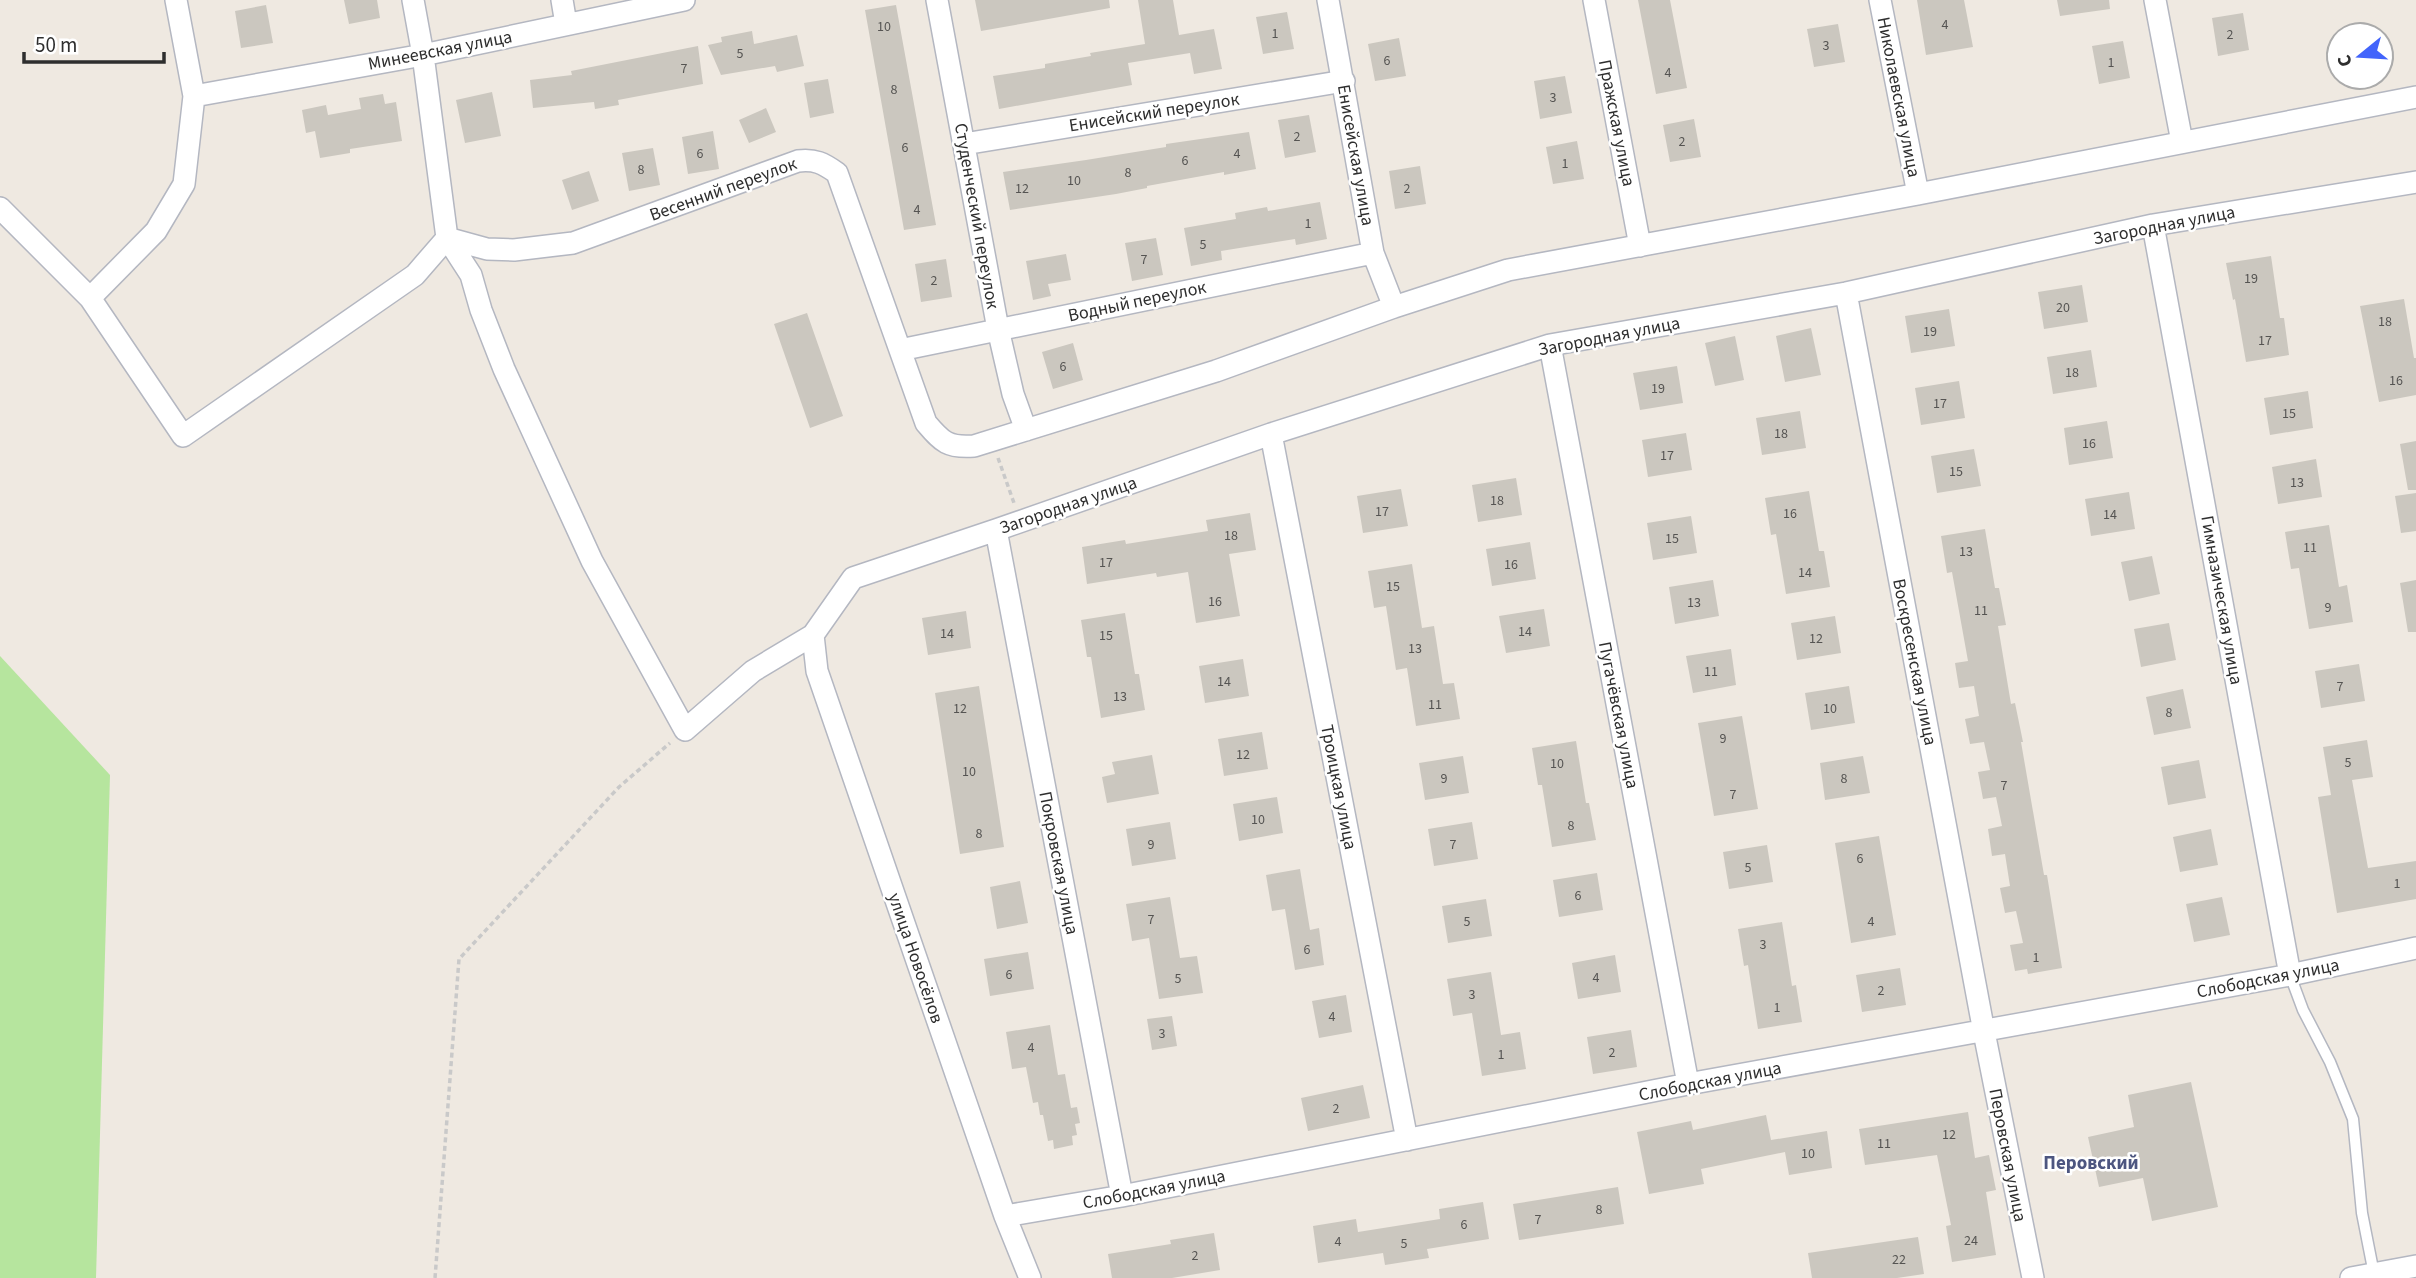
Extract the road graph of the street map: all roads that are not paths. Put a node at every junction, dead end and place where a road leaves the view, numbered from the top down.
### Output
1 (176, 0) edge
2 (413, 0) edge
3 (562, 0) edge
4 (684, 0) edge
5 (937, 0) edge
6 (1328, 0) edge
7 (1594, 0) edge
8 (1880, 0) edge
9 (2155, 0) edge
10 (566, 24) junction
11 (423, 55) junction
12 (1344, 81) junction
13 (194, 96) junction
14 (2416, 97) edge
15 (2182, 142) junction
16 (964, 144) junction
17 (2416, 182) edge
18 (1918, 194) junction
19 (0, 208) edge
20 (2153, 225) junction
21 (447, 238) junction
22 (1640, 246) junction
23 (1373, 253) junction
24 (1846, 293) junction
25 (90, 299) junction
26 (1394, 307) junction
27 (998, 330) junction
28 (1550, 345) junction
29 (900, 350) junction
30 (1026, 430) junction
31 (1271, 434) junction
32 (996, 530) junction
33 (813, 635) junction
34 (2416, 948) edge
35 (2290, 975) junction
36 (1984, 1032) junction
37 (1688, 1084) junction
38 (1407, 1140) junction
39 (1122, 1196) junction
40 (1005, 1216) junction
41 (2416, 1266) edge
42 (2374, 1274) junction
43 (1030, 1278) edge
44 (2033, 1278) edge
45 (2351, 1278) edge

1 - 13 street
2 - 11 street
3 - 10 street
4 - 10 street, Минеевская улица
5 - 16 street, Студенческий переулок
6 - 12 street, Енисейская улица
7 - 22 street, Пражская улица
8 - 18 street, Николаевская улица
9 - 15 street
10 - 11 street, Минеевская улица
11 - 13 street, Минеевская улица
11 - 21 street
12 - 16 street, Енисейский переулок
12 - 23 street, Енисейская улица
13 - 25 street
14 - 15 street
15 - 18 street
16 - 27 street, Студенческий переулок
17 - 20 street, Загородная улица
18 - 22 street
19 - 25 street
20 - 24 street, Загородная улица
20 - 35 street, Гимназическая улица
21 - 25 street
21 - 29 street, Весенний переулок
21 - 33 street
22 - 26 street
23 - 26 street, Енисейская улица
23 - 27 street, Водный переулок
24 - 28 street, Загородная улица
24 - 36 street, Воскресенская улица
26 - 30 street
27 - 29 street, Водный переулок
27 - 30 street, Студенческий переулок
28 - 31 street, Загородная улица
28 - 37 street, Пугачёвская улица
29 - 30 street, Весенний переулок
31 - 32 street, Загородная улица
31 - 38 street, Троицкая улица
32 - 33 street, Загородная улица
32 - 39 street, Покровская улица
33 - 40 street, улица Новосёлов
34 - 35 street, Слободская улица
35 - 36 street, Слободская улица
35 - 42 lane
36 - 37 street, Слободская улица
36 - 44 street, Перовская улица
37 - 38 street, Слободская улица
38 - 39 street, Слободская улица
39 - 40 street, Слободская улица
40 - 43 street, улица Новосёлов
41 - 42 street
42 - 45 street

